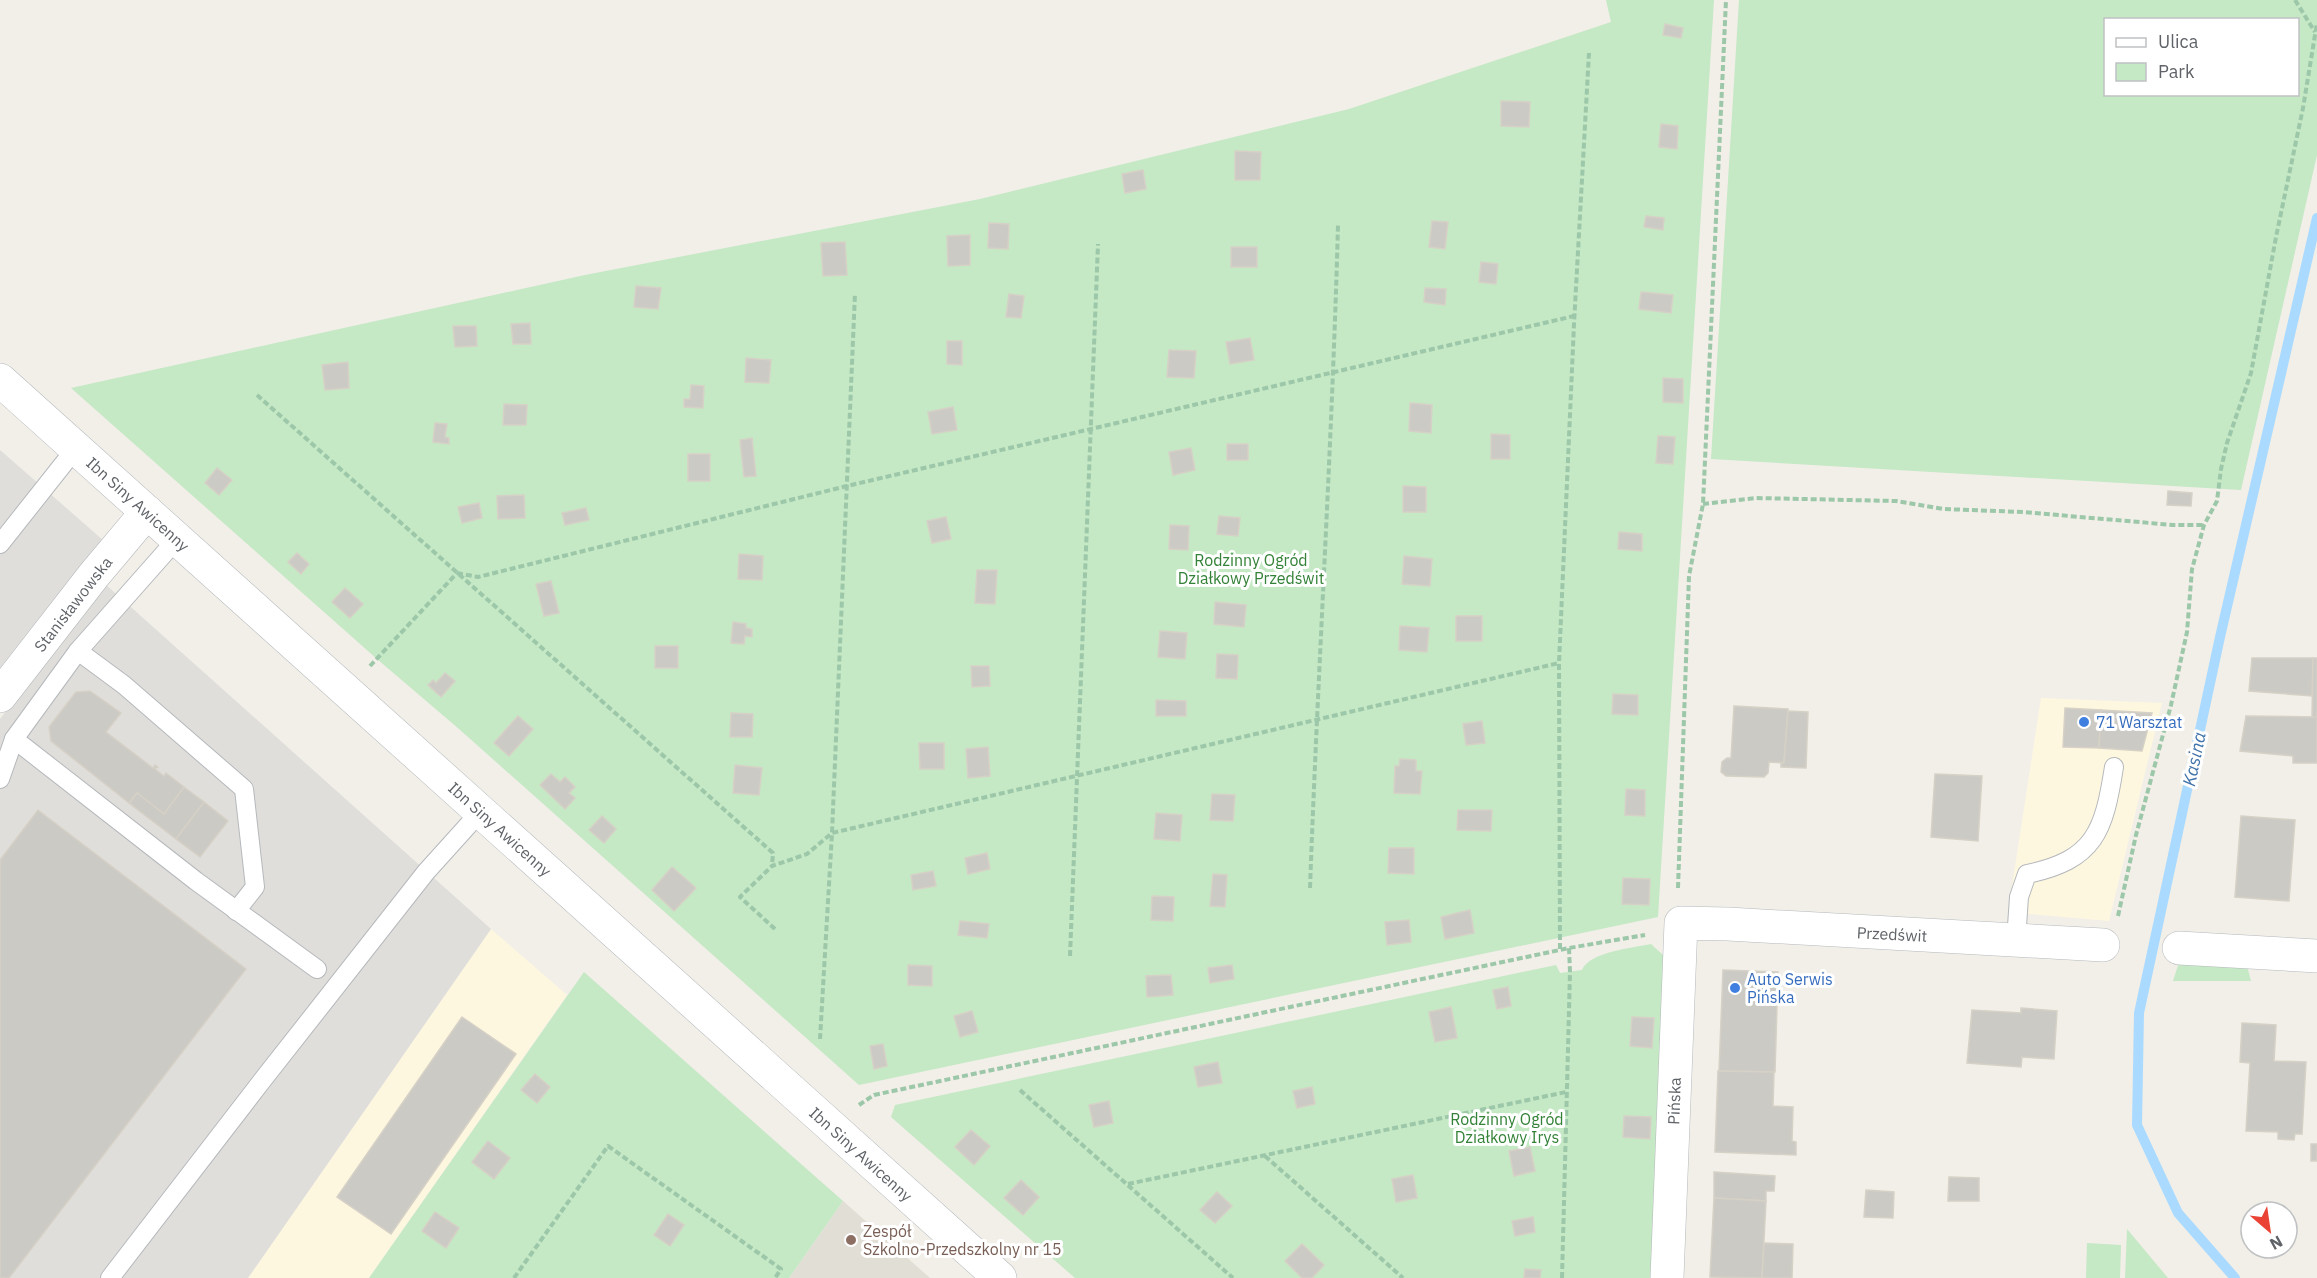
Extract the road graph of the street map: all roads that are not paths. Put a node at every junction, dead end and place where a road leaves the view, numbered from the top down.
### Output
1 (0, 380) edge
2 (76, 448) junction
3 (147, 512) junction
4 (177, 539) junction
5 (0, 544) edge
6 (78, 651) junction
7 (0, 696) edge
8 (14, 739) junction
9 (2114, 767) dead end
10 (0, 779) edge
11 (481, 811) junction
12 (236, 911) junction
13 (1682, 923) joint
14 (2110, 934) road end
15 (2016, 941) junction
16 (2179, 948) dead end
17 (2317, 956) edge
18 (317, 969) dead end
19 (110, 1278) edge
20 (1000, 1278) edge
21 (1667, 1278) edge

1 - 2 street, Ibn Siny Awicenny
2 - 3 street, Ibn Siny Awicenny
2 - 5 lane
3 - 4 street, Ibn Siny Awicenny
3 - 7 street, Stanisławowska
4 - 6 lane
4 - 11 street, Ibn Siny Awicenny
6 - 8 lane
6 - 12 lane
8 - 10 lane
8 - 12 lane
9 - 15 lane
11 - 19 lane
11 - 20 street, Ibn Siny Awicenny
12 - 18 lane
13 - 15 street, Przedświt
13 - 21 street, Pińska
14 - 15 street, Przedświt
16 - 17 street

